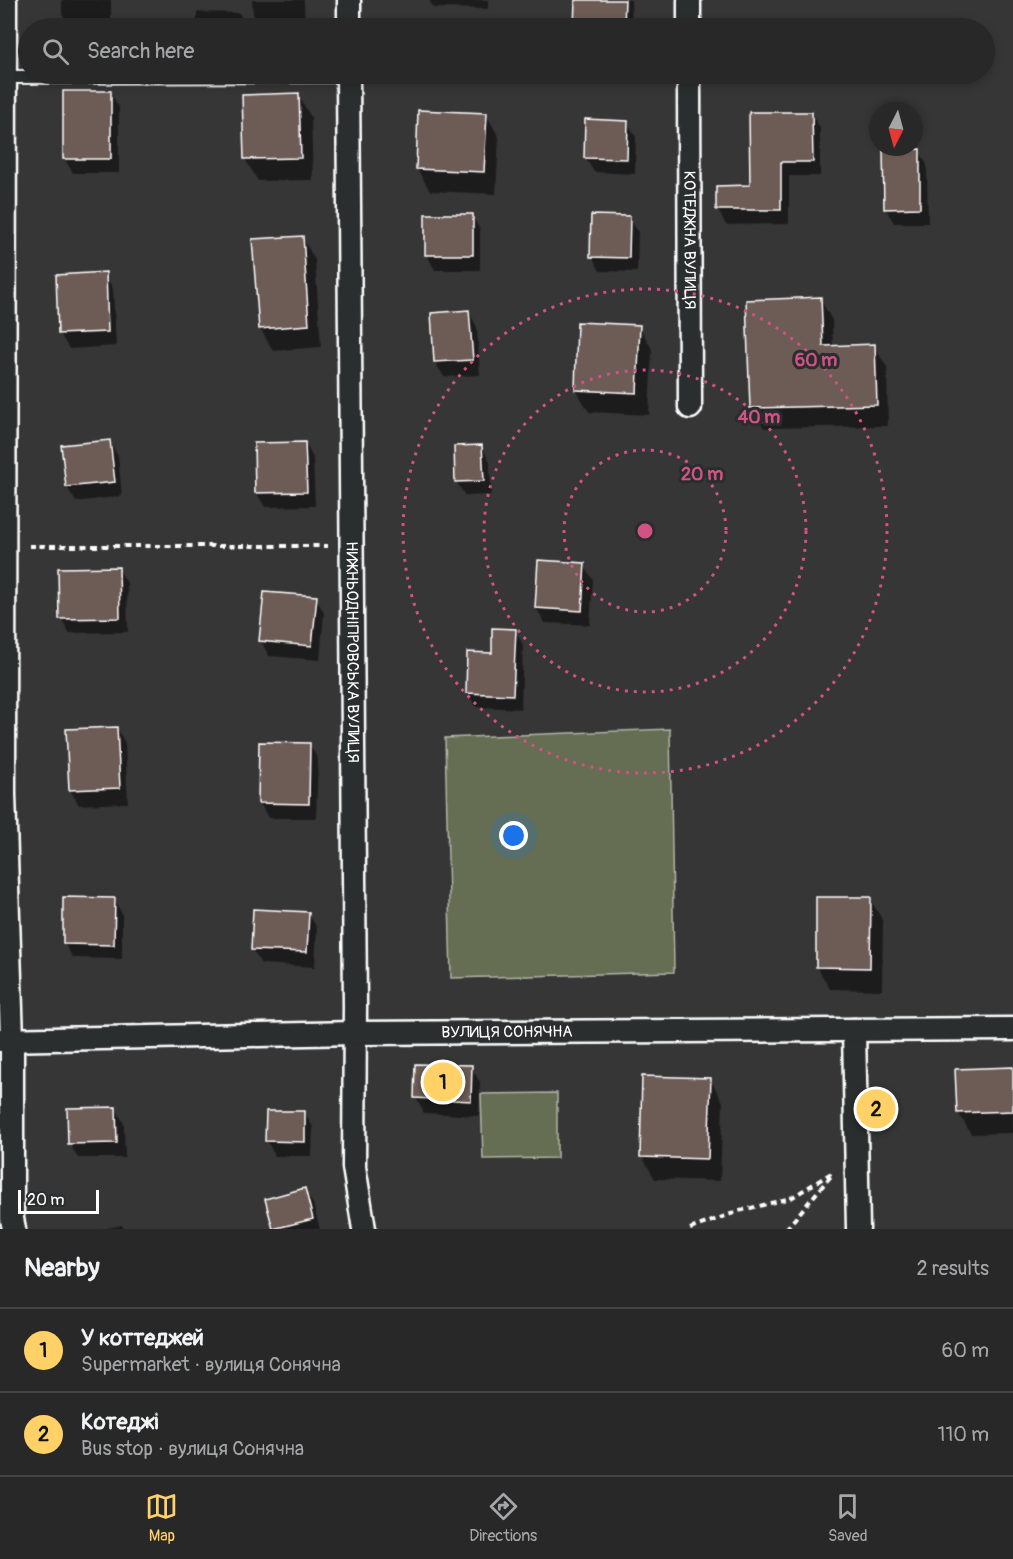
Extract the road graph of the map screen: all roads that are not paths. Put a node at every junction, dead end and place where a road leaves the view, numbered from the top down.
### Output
1 (5, 0) edge
2 (349, 0) edge
3 (689, 0) edge
4 (349, 18) edge
5 (689, 18) edge
6 (3, 77) edge
7 (18, 77) edge
8 (348, 84) edge
9 (689, 84) edge
10 (690, 407) dead end
11 (1013, 1029) edge
12 (854, 1030) junction
13 (355, 1033) junction
14 (6, 1040) edge
15 (14, 1229) edge
16 (364, 1229) edge
17 (858, 1229) edge

1 - 6 street
2 - 4 street
3 - 5 street
6 - 7 lane
6 - 14 street
8 - 13 street, НИЖНЬОДНІПРОВСЬКА ВУЛИЦЯ
9 - 10 street, КОТЕДЖНА ВУЛИЦЯ
11 - 12 street, ВУЛИЦЯ СОНЯЧНА
12 - 13 street, ВУЛИЦЯ СОНЯЧНА
12 - 17 street
13 - 14 street, ВУЛИЦЯ СОНЯЧНА
13 - 16 street, НИЖНЬОДНІПРОВСЬКА ВУЛИЦЯ
14 - 15 street

